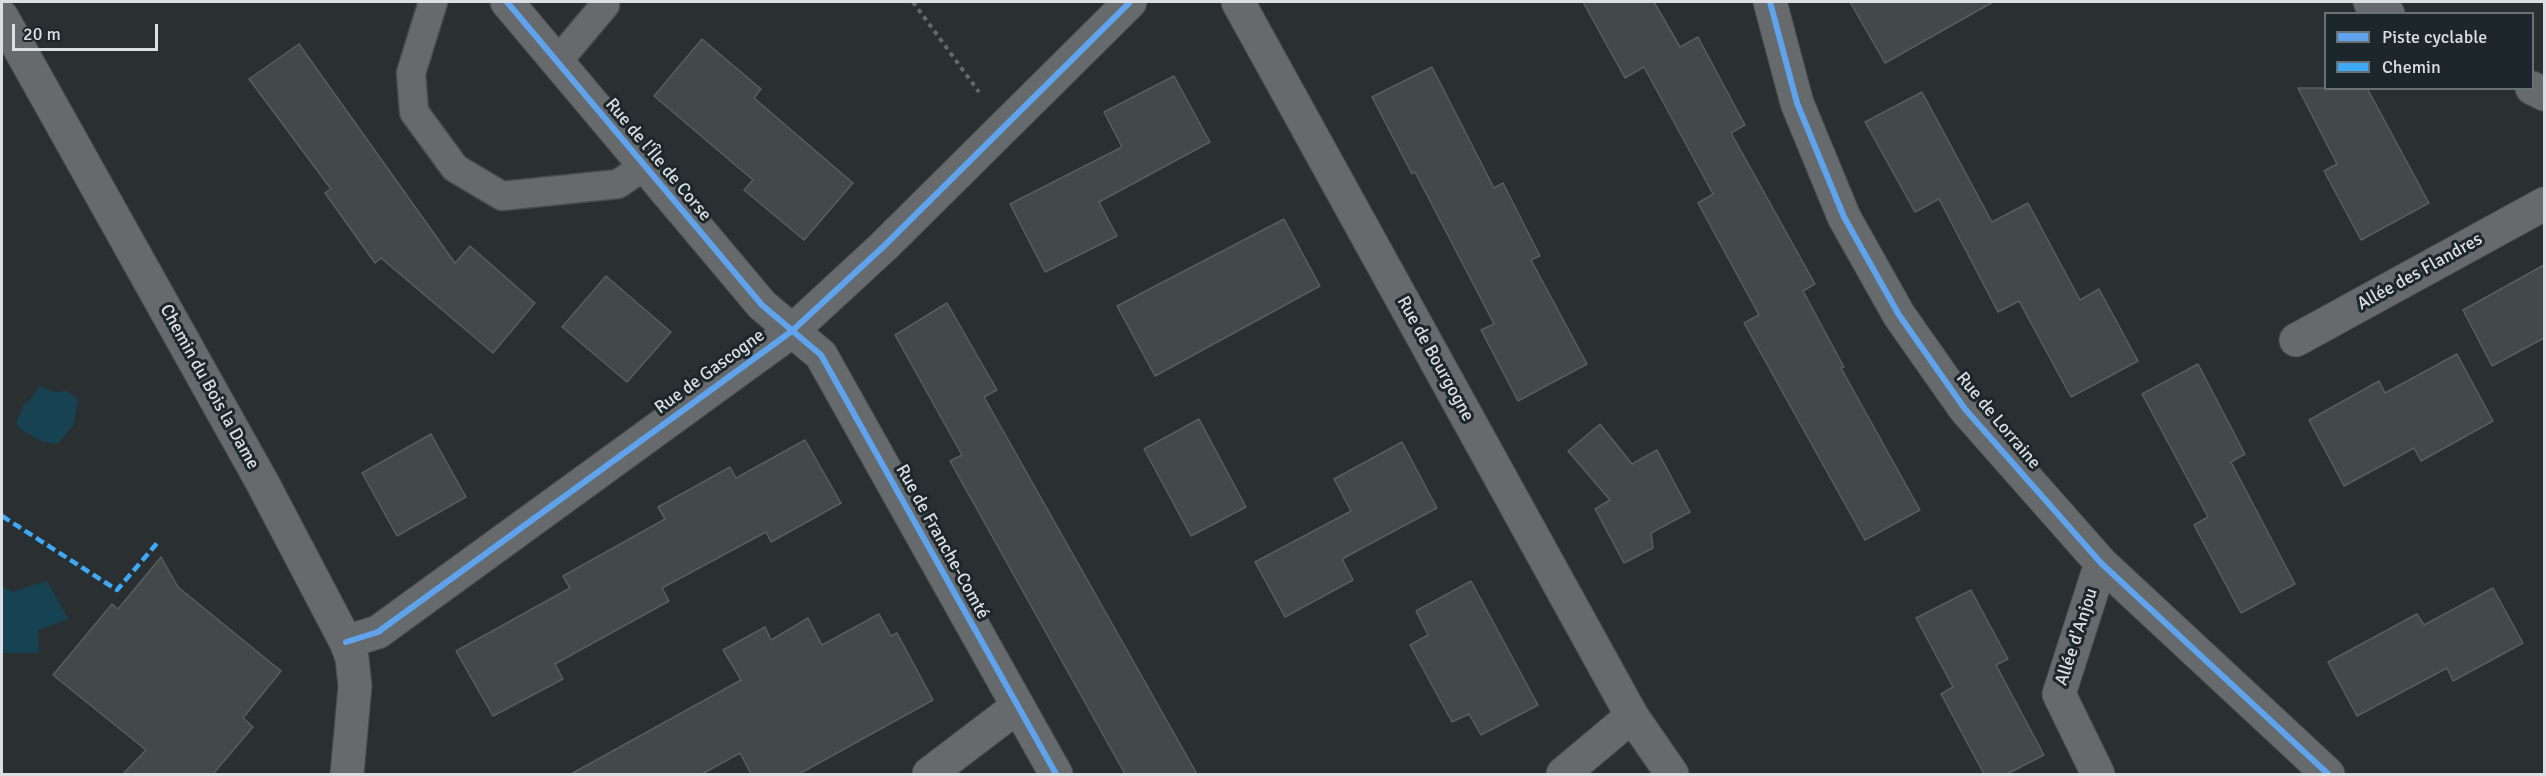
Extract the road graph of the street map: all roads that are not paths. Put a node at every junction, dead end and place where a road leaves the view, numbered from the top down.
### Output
1 (433, 2) edge
2 (507, 2) edge
3 (1130, 2) edge
4 (1238, 2) edge
5 (1770, 2) edge
6 (2370, 2) edge
7 (605, 5) dead end
8 (2385, 12) edge
9 (2, 17) edge
10 (557, 62) junction
11 (643, 167) junction
12 (2544, 204) edge
13 (792, 331) junction
14 (2296, 340) dead end
15 (2101, 563) junction
16 (346, 642) junction
17 (1017, 707) junction
18 (1632, 716) junction
19 (347, 774) edge
20 (929, 774) edge
21 (1056, 774) edge
22 (1563, 774) edge
23 (1672, 774) edge
24 (2098, 774) edge
25 (2328, 774) edge

1 - 11 lane
2 - 10 street, Rue de l'Île de Corse
3 - 13 street, Rue de Gascogne
4 - 18 street, Rue de Bourgogne
5 - 15 street, Rue de Lorraine
6 - 8 street
7 - 10 lane
9 - 16 street, Chemin du Bois la Dame
10 - 11 street, Rue de l'Île de Corse
11 - 13 street, Rue de l'Île de Corse
12 - 14 street, Allée des Flandres
13 - 16 street, Rue de Gascogne
13 - 17 street, Rue de Franche-Comté
15 - 24 street, Allée d'Anjou
15 - 25 street, Rue de Lorraine
16 - 19 street, Chemin du Bois la Dame
17 - 20 street
17 - 21 street, Rue de Franche-Comté
18 - 22 street
18 - 23 street, Rue de Bourgogne

